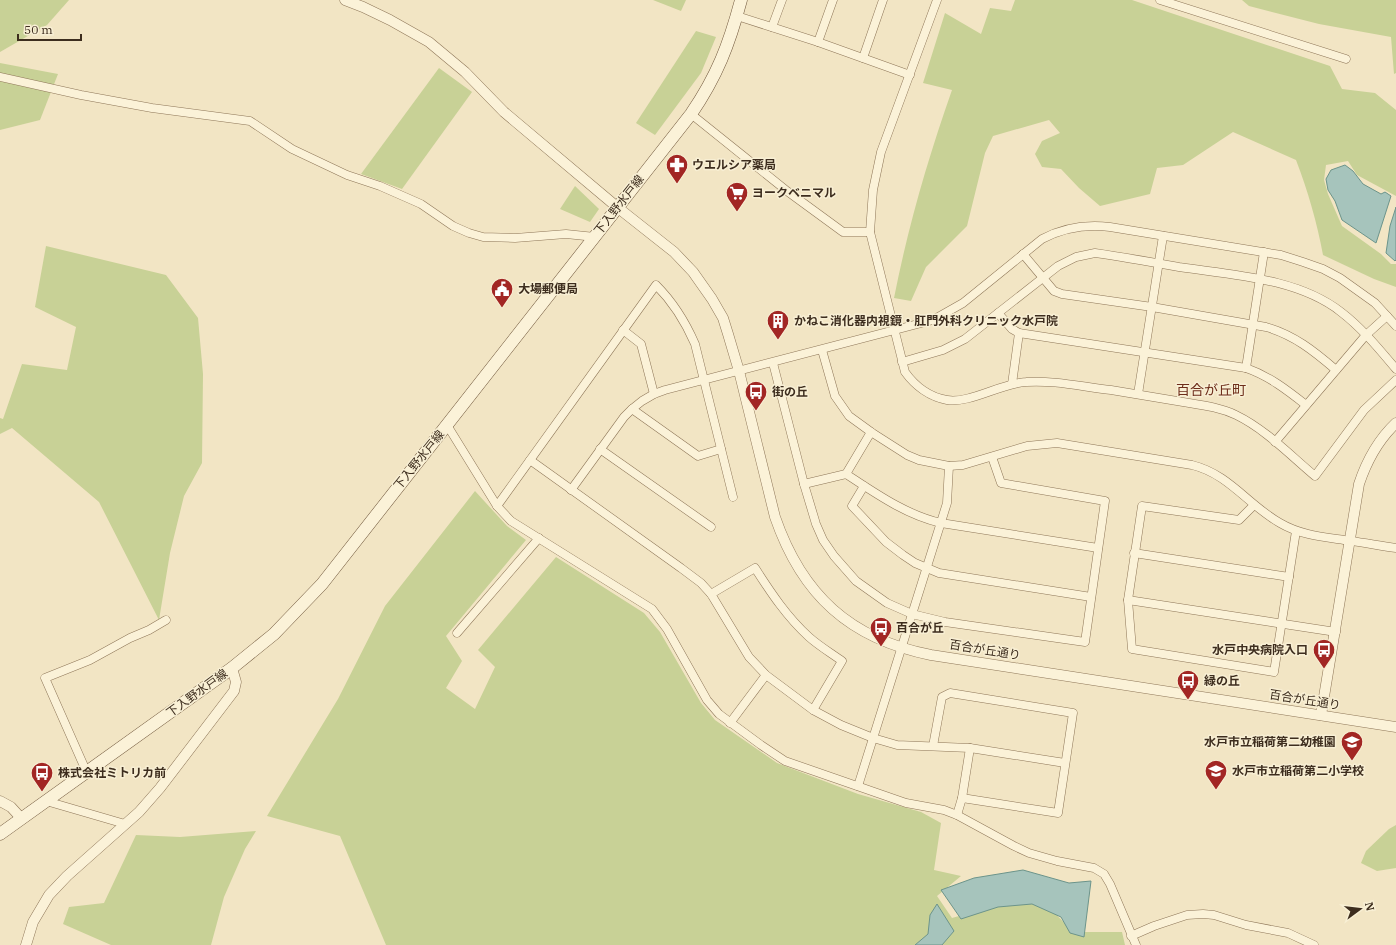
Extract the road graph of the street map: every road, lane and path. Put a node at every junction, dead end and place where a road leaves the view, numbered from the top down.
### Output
1 (345, 0) edge
2 (741, 0) edge
3 (782, 0) edge
4 (833, 0) edge
5 (883, 0) edge
6 (937, 0) edge
7 (1160, 0) edge
8 (737, 16) junction
9 (772, 27) junction
10 (818, 42) junction
11 (863, 58) junction
12 (1346, 59) dead end
13 (910, 75) junction
14 (0, 77) edge
15 (691, 114) junction
16 (617, 207) junction
17 (870, 232) junction
18 (1163, 236) junction
19 (595, 237) junction
20 (1264, 252) junction
21 (1023, 254) junction
22 (1159, 264) junction
23 (1043, 278) junction
24 (1260, 279) junction
25 (1152, 307) junction
26 (998, 313) junction
27 (1388, 316) junction
28 (1252, 324) junction
29 (1396, 326) edge
30 (623, 330) junction
31 (894, 330) junction
32 (1019, 333) junction
33 (1366, 335) junction
34 (822, 350) junction
35 (1145, 352) junction
36 (902, 362) junction
37 (773, 363) junction
38 (1246, 368) junction
39 (1396, 369) edge
40 (1336, 370) junction
41 (739, 371) junction
42 (704, 380) junction
43 (1396, 380) edge
44 (1012, 384) junction
45 (654, 394) junction
46 (1138, 394) junction
47 (1306, 405) junction
48 (632, 409) junction
49 (1396, 423) edge
50 (447, 425) junction
51 (870, 432) junction
52 (1275, 442) junction
53 (600, 448) junction
54 (721, 449) junction
55 (992, 457) junction
56 (530, 460) junction
57 (950, 466) junction
58 (846, 474) junction
59 (804, 484) junction
60 (864, 486) junction
61 (571, 490) junction
62 (733, 496) dead end
63 (1254, 505) junction
64 (497, 506) junction
65 (940, 524) junction
66 (711, 527) dead end
67 (1296, 531) junction
68 (539, 538) junction
69 (1350, 540) junction
70 (1098, 548) junction
71 (1396, 548) edge
72 (1134, 553) junction
73 (927, 568) junction
74 (1288, 577) junction
75 (710, 594) junction
76 (1091, 596) junction
77 (1128, 600) junction
78 (912, 614) junction
79 (166, 620) dead end
80 (1282, 624) junction
81 (1336, 632) junction
82 (457, 633) dead end
83 (901, 648) junction
84 (232, 668) junction
85 (766, 675) junction
86 (813, 710) junction
87 (1321, 715) junction
88 (730, 723) junction
89 (1396, 727) edge
90 (873, 738) junction
91 (933, 746) junction
92 (970, 748) junction
93 (1065, 764) junction
94 (88, 773) junction
95 (858, 786) junction
96 (962, 798) junction
97 (0, 801) edge
98 (46, 801) junction
99 (957, 815) junction
100 (21, 818) junction
101 (125, 824) junction
102 (0, 834) edge
103 (1131, 936) junction
104 (26, 945) edge
105 (1136, 945) edge
106 (1314, 945) edge

1 - 16 street, 百合が丘通り
2 - 8 main road, 下入野水戸線
3 - 9 street
4 - 10 street
5 - 11 street
6 - 13 street
7 - 12 street
8 - 9 street
8 - 15 main road, 下入野水戸線
9 - 10 street
10 - 11 street
11 - 13 street
13 - 17 street
14 - 19 street
15 - 16 main road, 下入野水戸線
15 - 17 street
16 - 19 main road, 下入野水戸線
16 - 41 street, 百合が丘通り
17 - 31 street
18 - 20 street
18 - 21 street
18 - 22 street
19 - 50 main road, 下入野水戸線
20 - 24 street
20 - 27 street
21 - 23 street
21 - 31 street
22 - 23 street
22 - 24 street
22 - 25 street
23 - 25 street
23 - 26 street
24 - 28 street
24 - 33 street
25 - 28 street
25 - 35 street
26 - 32 street
26 - 36 street
27 - 29 street
27 - 33 street
28 - 38 street
28 - 40 street
30 - 42 street
30 - 45 street
30 - 56 street
31 - 34 street
31 - 36 street
32 - 35 street
32 - 44 street
33 - 39 street
33 - 40 street
34 - 37 street
34 - 51 street
35 - 38 street
35 - 46 street
36 - 44 street
37 - 41 street
37 - 59 street
38 - 47 street
40 - 47 street
41 - 42 street
41 - 83 street, 百合が丘通り
42 - 45 street
42 - 54 street
43 - 52 street
44 - 46 street
45 - 48 street
46 - 52 street
47 - 52 street
48 - 53 street
48 - 54 street
49 - 69 street
50 - 64 street
50 - 84 main road, 下入野水戸線
51 - 57 street
51 - 58 street
53 - 61 street
53 - 66 street
54 - 62 street
55 - 57 street
55 - 63 street
55 - 70 street
56 - 61 street
56 - 64 street
57 - 65 street
58 - 59 street
58 - 60 street
59 - 78 street
60 - 65 street
60 - 73 street
61 - 75 street
63 - 67 street
63 - 72 street
64 - 68 street
65 - 70 street
65 - 73 street
67 - 69 street
67 - 74 street
68 - 82 street
68 - 88 street
69 - 71 street
69 - 81 street
70 - 76 street
72 - 74 street
72 - 77 street
73 - 76 street
73 - 78 street
74 - 80 street
75 - 85 street
75 - 86 street
76 - 78 street
77 - 80 street
77 - 80 street
78 - 83 street
79 - 94 street
80 - 81 street
81 - 87 street
83 - 87 street, 百合が丘通り
83 - 90 street
84 - 94 main road, 下入野水戸線
84 - 101 street
85 - 86 street
85 - 88 street
86 - 90 street
87 - 89 street, 百合が丘通り
88 - 95 street
90 - 91 street
90 - 95 street
91 - 92 street
91 - 93 street
92 - 93 street
92 - 96 street
93 - 96 street
94 - 98 main road, 下入野水戸線
95 - 99 street
96 - 99 street
97 - 100 street
98 - 100 main road, 下入野水戸線
98 - 101 street
99 - 103 street
100 - 102 main road, 下入野水戸線
101 - 104 street
103 - 105 street
103 - 106 street

